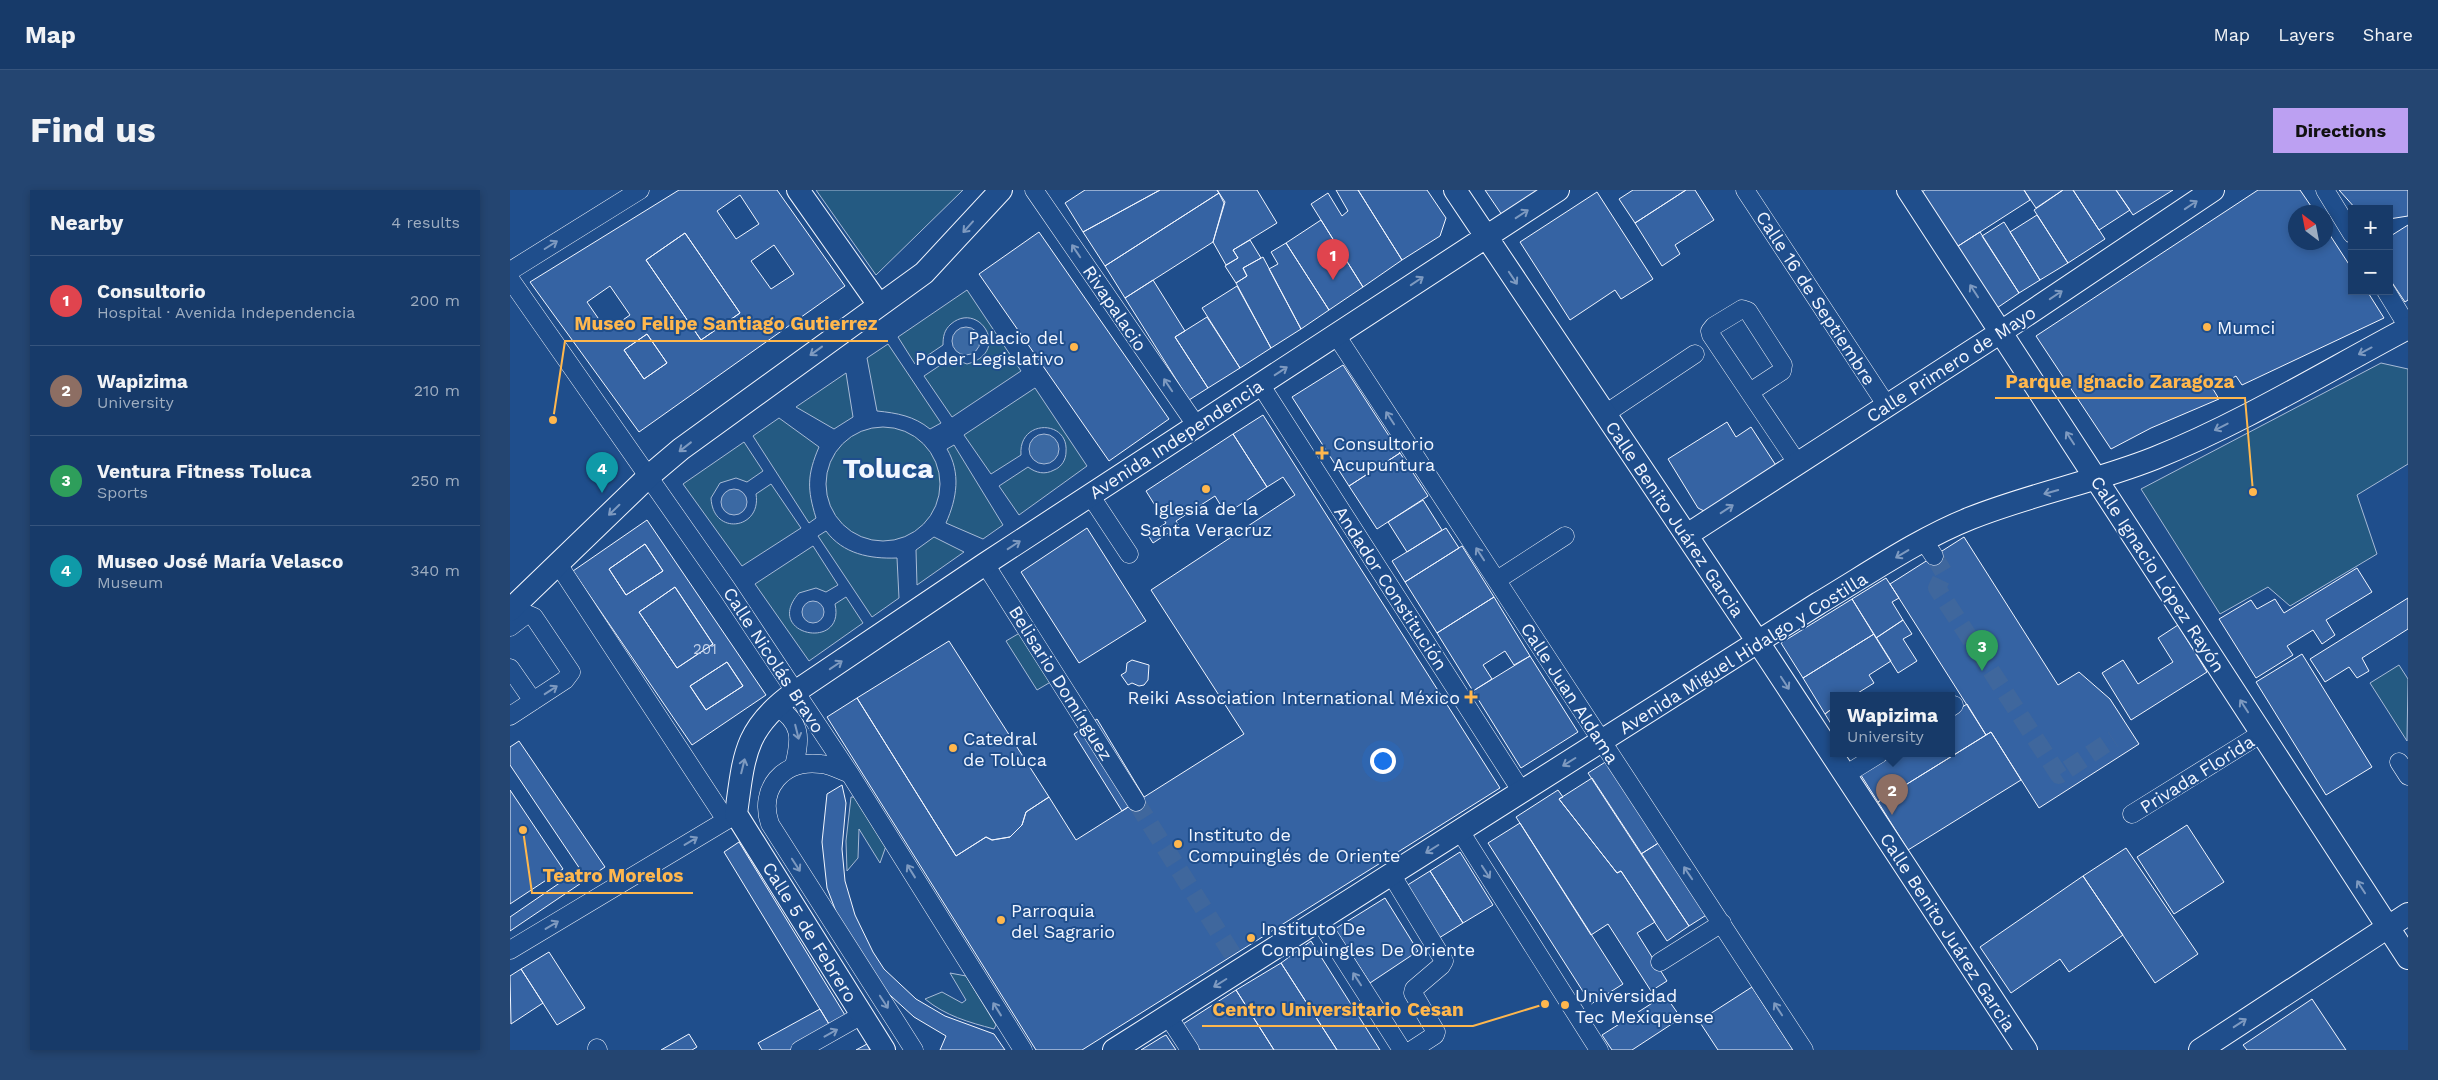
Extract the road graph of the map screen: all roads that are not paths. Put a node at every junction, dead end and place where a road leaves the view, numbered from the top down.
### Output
1 (640, 190) edge
2 (798, 190) edge
3 (1001, 190) edge
4 (1034, 190) edge
5 (1455, 190) edge
6 (1558, 190) edge
7 (1745, 190) edge
8 (1908, 190) edge
9 (2213, 190) edge
10 (2325, 190) edge
11 (2348, 227) edge
12 (1486, 237) junction
13 (510, 271) edge
14 (510, 279) edge
15 (2388, 295) edge
16 (879, 306) junction
17 (2408, 328) edge
18 (2001, 332) junction
19 (1336, 335) junction
20 (1695, 354) dead end
21 (1260, 384) junction
22 (1750, 392) junction
23 (1887, 406) junction
24 (1604, 414) junction
25 (1196, 425) junction
26 (1798, 464) junction
27 (649, 476) junction
28 (2098, 478) junction
29 (1090, 495) junction
30 (1565, 536) dead end
31 (1686, 536) junction
32 (1129, 554) dead end
33 (558, 564) junction
34 (982, 566) junction
35 (1497, 580) junction
36 (510, 610) edge
37 (510, 627) edge
38 (1016, 628) dead end
39 (1758, 642) junction
40 (510, 668) edge
41 (795, 692) junction
42 (533, 701) junction
43 (776, 706) junction
44 (510, 716) edge
45 (2262, 733) junction
46 (1601, 742) junction
47 (1830, 752) edge
48 (1834, 757) edge
49 (1874, 757) edge
50 (794, 766) junction
51 (850, 774) junction
52 (1846, 776) junction
53 (1522, 792) junction
54 (1136, 802) tunnel mouth
55 (2132, 814) dead end
56 (731, 817) junction
57 (1460, 831) junction
58 (1391, 874) junction
59 (2408, 914) edge
60 (1319, 920) junction
61 (1722, 923) junction
62 (2388, 928) junction
63 (510, 950) edge
64 (2408, 958) edge
65 (1660, 962) dead end
66 (862, 1015) junction
67 (1168, 1016) junction
68 (800, 1050) edge
69 (884, 1050) edge
70 (914, 1050) edge
71 (1023, 1050) edge
72 (1114, 1050) edge
73 (1190, 1050) edge
74 (1402, 1050) edge
75 (1412, 1050) edge
76 (1599, 1050) edge
77 (1804, 1050) edge
78 (2026, 1050) edge
79 (2200, 1050) edge

13 -> 1 street
2 - 16 main road
3 -> 16 main road
25 -> 4 street, Rivapalacio
5 - 12 main road, Calle Benito Juárez Garcia
12 -> 6 main road, Avenida Independencia
7 - 23 street, Calle 16 de Septiembre
18 -> 8 main road, Calle Ignacio López Rayón
18 -> 9 main road, Calle Primero de Mayo
10 - 11 street
19 -> 12 main road, Avenida Independencia
12 -> 24 main road, Calle Benito Juárez Garcia
14 - 27 street, Calle Nicolás Bravo
15 - 17 street
16 -> 27 main road
17 -> 28 main road, Avenida Miguel Hidalgo y Costilla
18 - 23 main road, Calle Primero de Mayo
28 -> 18 main road, Calle Ignacio López Rayón
21 -> 19 main road, Avenida Independencia
35 -> 19 street, Calle Juan Aldama
20 - 24 street
21 - 25 main road, Avenida Independencia
21 - 53 street, Andador Constitución
22 - 22 street
22 - 26 street
23 - 26 main road, Calle Primero de Mayo
24 - 31 main road, Calle Benito Juárez Garcia
25 - 29 main road, Avenida Independencia
31 -> 26 main road, Calle Primero de Mayo
27 -> 33 main road
27 - 41 street, Calle Nicolás Bravo
28 -> 39 main road, Avenida Miguel Hidalgo y Costilla
45 -> 28 main road, Calle Ignacio López Rayón
29 - 32 street
34 -> 29 main road, Avenida Independencia
30 - 35 street
31 - 39 main road, Calle Benito Juárez Garcia
33 - 36 main road
33 - 56 street
34 - 38 street
41 -> 34 main road, Avenida Independencia
34 - 54 street, Belisario Domínguez
35 - 46 street, Calle Juan Aldama
42 -> 37 street
39 - 46 main road, Avenida Miguel Hidalgo y Costilla
39 -> 47 main road, Calle Benito Juárez Garcia
40 - 42 street
41 - 43 main road, Avenida Independencia
41 - 51 street, Calle Nicolás Bravo
42 - 44 street
43 -> 50 street
56 -> 43 main road, Avenida Independencia
45 - 55 street, Privada Florida
62 -> 45 main road, Calle Ignacio López Rayón
46 -> 53 main road, Avenida Miguel Hidalgo y Costilla
61 -> 46 street, Calle Juan Aldama
48 -> 52 main road, Calle Benito Juárez Garcia
49 - 52 street
50 - 51 street
50 -> 70 street
71 -> 51 street, Calle Nicolás Bravo
52 - 78 main road, Calle Benito Juárez Garcia
53 - 57 main road, Avenida Miguel Hidalgo y Costilla
63 -> 56 street
56 - 66 main road, Calle 5 de Febrero
57 -> 58 main road, Avenida Miguel Hidalgo y Costilla
57 -> 76 street
58 - 60 main road, Avenida Miguel Hidalgo y Costilla
58 - 75 street
59 - 62 main road
60 -> 67 main road, Avenida Miguel Hidalgo y Costilla
74 -> 60 street
61 - 65 street
77 -> 61 street, Calle Juan Aldama
62 - 64 main road, Calle Ignacio López Rayón
79 -> 62 main road
68 -> 66 street
66 - 69 main road, Calle 5 de Febrero
67 - 72 main road, Avenida Miguel Hidalgo y Costilla
67 - 73 street

